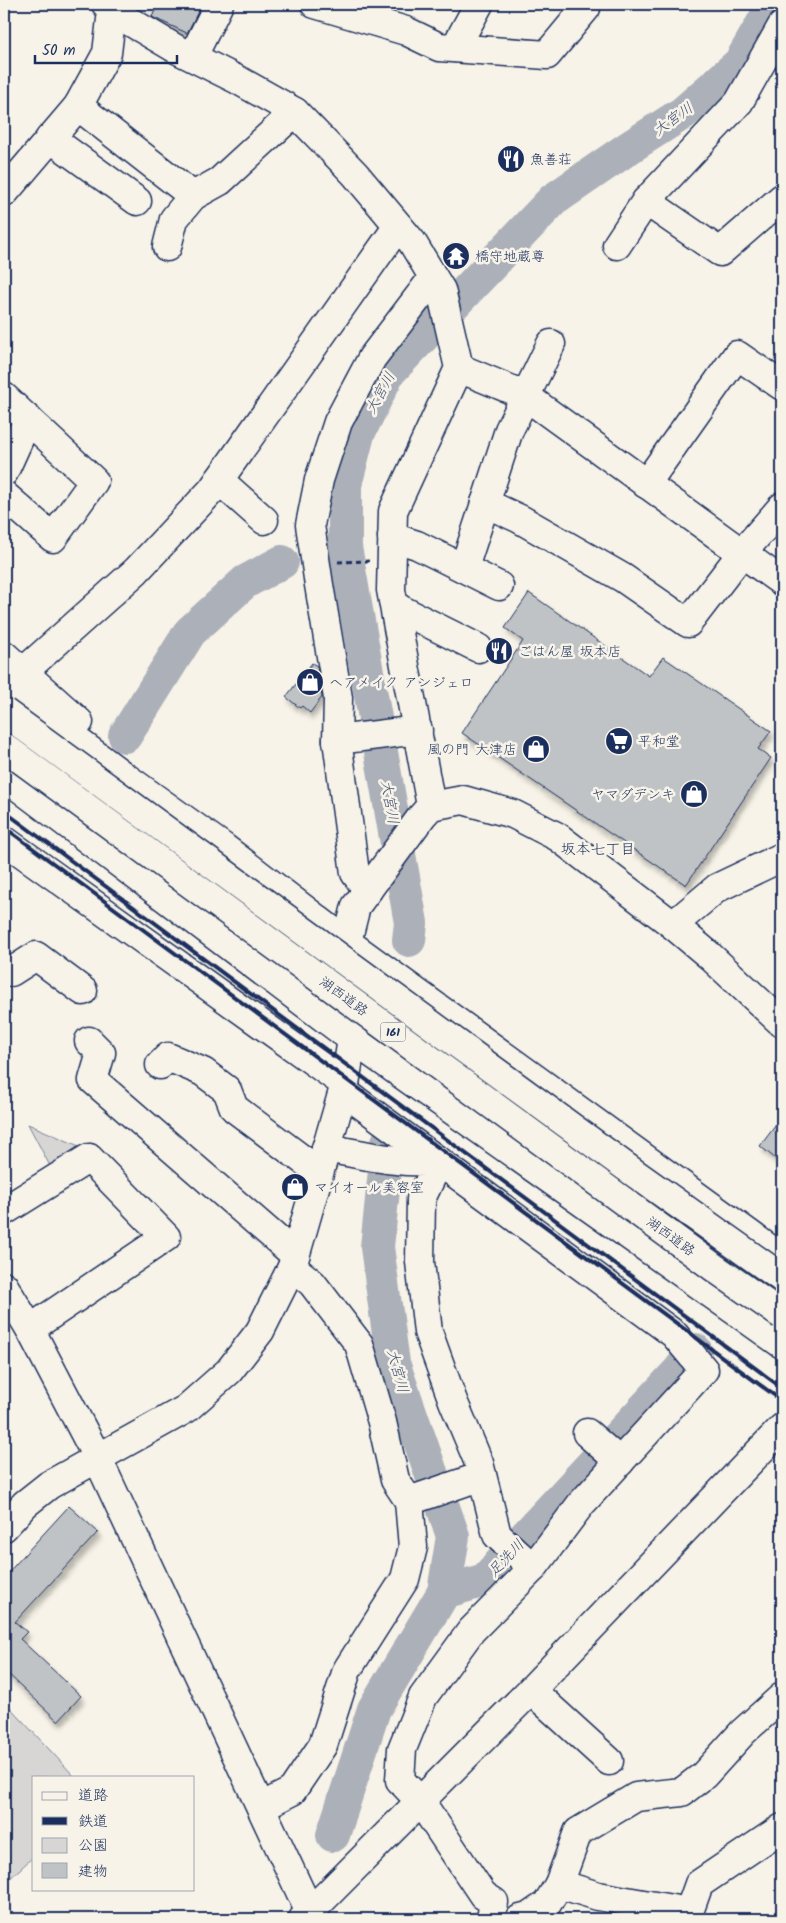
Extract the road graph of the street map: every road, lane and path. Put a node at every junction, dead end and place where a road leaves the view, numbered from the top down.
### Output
1 (219, 4) edge
2 (315, 4) edge
3 (479, 4) edge
4 (109, 8) edge
5 (586, 8) dead end
6 (782, 26) edge
7 (455, 48) junction
8 (193, 56) junction
9 (78, 106) junction
10 (295, 112) junction
11 (50, 138) junction
12 (8, 177) edge
13 (193, 196) junction
14 (782, 198) edge
15 (137, 201) dead end
16 (646, 201) junction
17 (398, 226) junction
18 (617, 246) dead end
19 (167, 247) dead end
20 (437, 284) junction
21 (551, 344) dead end
22 (459, 368) junction
23 (782, 386) edge
24 (524, 395) junction
25 (4, 397) edge
26 (28, 419) junction
27 (4, 472) edge
28 (219, 480) junction
29 (646, 484) junction
30 (4, 495) edge
31 (485, 503) junction
32 (782, 507) edge
33 (264, 520) dead end
34 (392, 537) junction
35 (742, 553) junction
36 (372, 560) dead end
37 (335, 562) dead end
38 (464, 568) junction
39 (782, 582) edge
40 (499, 586) dead end
41 (396, 607) junction
42 (478, 648) dead end
43 (10, 671) edge
44 (4, 712) edge
45 (417, 730) junction
46 (338, 740) junction
47 (4, 747) edge
48 (4, 776) edge
49 (427, 811) junction
50 (4, 840) edge
51 (782, 857) edge
52 (368, 890) junction
53 (673, 924) junction
54 (347, 942) junction
55 (11, 969) edge
56 (83, 991) dead end
57 (782, 1023) edge
58 (352, 1039) junction
59 (89, 1041) dead end
60 (160, 1065) dead end
61 (344, 1087) junction
62 (323, 1160) junction
63 (430, 1162) junction
64 (4, 1211) edge
65 (782, 1258) edge
66 (293, 1261) junction
67 (782, 1278) edge
68 (4, 1286) edge
69 (782, 1315) edge
70 (30, 1329) junction
71 (782, 1344) edge
72 (782, 1428) edge
73 (587, 1433) dead end
74 (97, 1457) junction
75 (620, 1462) junction
76 (482, 1476) junction
77 (410, 1500) junction
78 (4, 1527) edge
79 (532, 1567) junction
80 (531, 1690) junction
81 (782, 1697) edge
82 (609, 1761) dead end
83 (421, 1802) junction
84 (261, 1807) junction
85 (782, 1828) edge
86 (559, 1884) junction
87 (689, 1916) edge
88 (309, 1917) edge
89 (491, 1919) edge
90 (520, 1919) edge

1 - 8 main road
2 - 7 main road
3 - 7 main road
4 - 8 main road
4 - 9 main road
5 - 7 main road
6 - 16 main road
8 - 10 main road
9 - 11 main road
9 - 13 main road
10 - 13 main road
10 - 17 main road
11 - 12 main road
11 - 15 main road
13 - 19 main road
14 - 16 main road
16 - 18 main road
17 - 20 main road
17 - 28 main road
20 - 22 main road
20 - 46 main road
21 - 24 main road
22 - 24 main road
22 - 34 main road
23 - 29 main road
24 - 29 main road
24 - 31 main road
25 - 26 main road
26 - 27 main road
26 - 30 main road
28 - 33 main road
28 - 43 main road
29 - 35 main road
31 - 35 main road
31 - 38 main road
32 - 35 main road
34 - 38 main road
34 - 41 main road
35 - 39 main road
36 - 37 path
38 - 40 main road
41 - 42 main road
41 - 45 main road
43 - 54 main road
44 - 67 main road, 湖西道路 / 161, bridge
45 - 46 main road
45 - 49 main road
46 - 52 main road
47 - 69 main road, 湖西道路 / 161, bridge
48 - 58 main road
49 - 52 main road
49 - 53 main road
50 - 61 main road
51 - 53 main road
52 - 54 main road
53 - 57 main road
54 - 58 main road
54 - 65 main road
55 - 56 main road
58 - 61 main road
58 - 71 main road
59 - 66 main road
60 - 62 main road
61 - 62 main road
61 - 63 main road
62 - 63 main road
62 - 66 main road
63 - 75 main road
63 - 76 main road
64 - 70 main road
66 - 74 main road
66 - 77 main road
68 - 70 main road
70 - 74 main road
72 - 80 main road
73 - 75 main road
74 - 78 main road
74 - 84 main road
75 - 79 main road
76 - 77 main road
76 - 79 main road
77 - 84 main road
79 - 83 main road
80 - 82 main road
80 - 83 main road
81 - 86 main road
83 - 88 main road
83 - 89 main road
84 - 88 main road
85 - 87 main road
86 - 87 main road
86 - 90 main road

